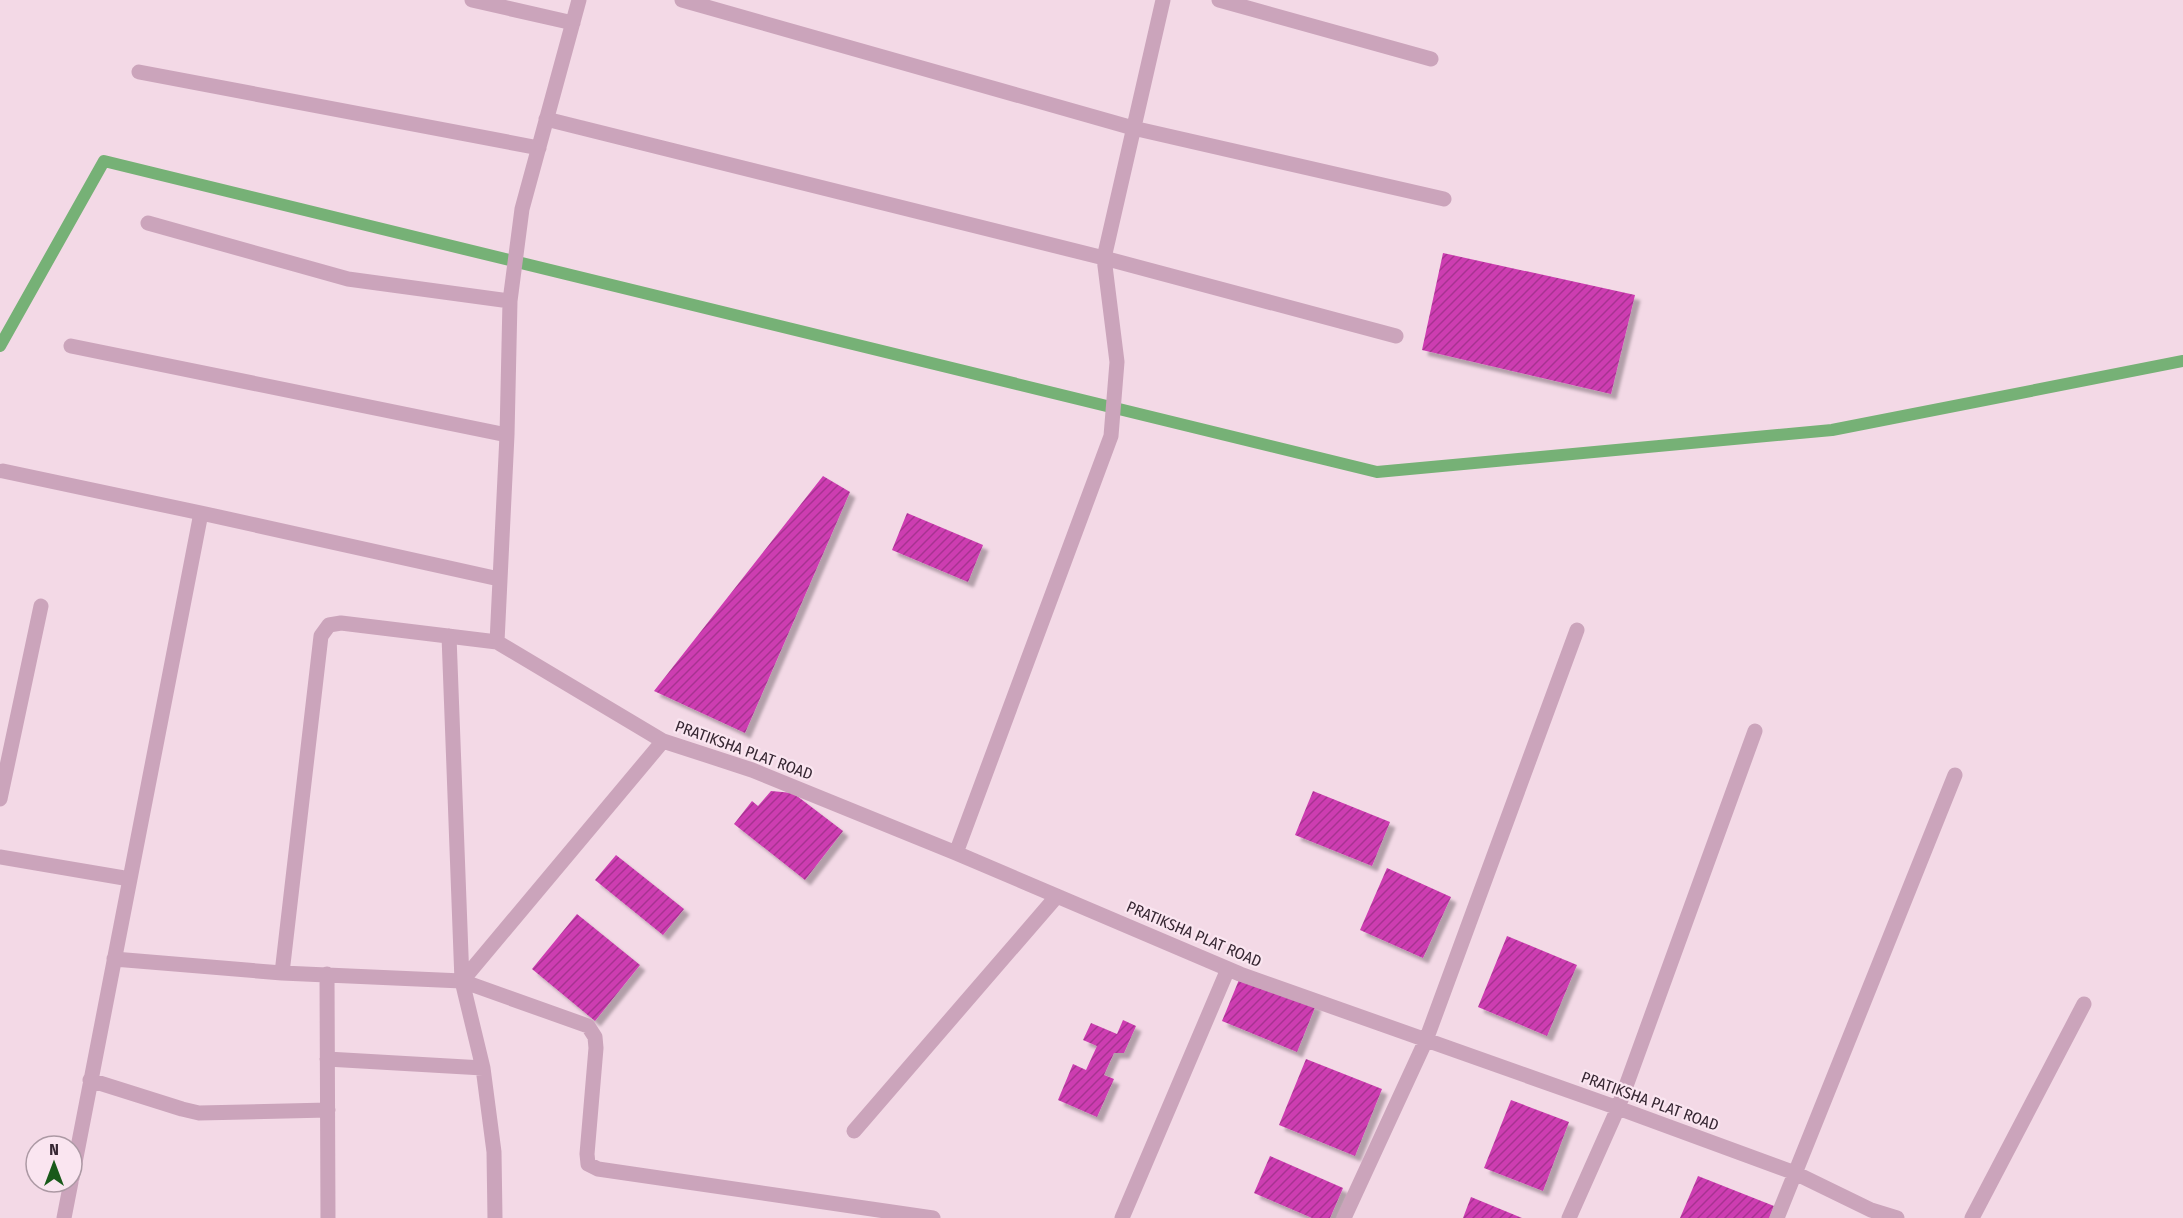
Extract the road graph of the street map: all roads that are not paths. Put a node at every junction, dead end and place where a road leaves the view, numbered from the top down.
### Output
1 (472, 0) edge
2 (579, 0) edge
3 (681, 0) edge
4 (1163, 0) edge
5 (1219, 0) edge
6 (573, 23) junction
7 (1431, 59) dead end
8 (139, 72) dead end
9 (546, 119) junction
10 (1133, 128) junction
11 (538, 148) junction
12 (1444, 199) dead end
13 (148, 223) dead end
14 (1104, 258) junction
15 (510, 301) junction
16 (1396, 336) dead end
17 (70, 346) dead end
18 (507, 435) junction
19 (3, 471) dead end
20 (201, 513) junction
21 (499, 579) junction
22 (41, 606) dead end
23 (1577, 630) dead end
24 (449, 636) junction
25 (497, 642) junction
26 (1755, 731) dead end
27 (663, 741) junction
28 (1955, 776) dead end
29 (0, 799) edge
30 (956, 853) junction
31 (0, 857) edge
32 (130, 879) junction
33 (1057, 896) junction
34 (114, 959) junction
35 (1228, 969) junction
36 (282, 973) junction
37 (327, 974) junction
38 (462, 981) junction
39 (2084, 1004) dead end
40 (1426, 1040) junction
41 (327, 1059) junction
42 (483, 1068) junction
43 (90, 1080) junction
44 (1618, 1107) junction
45 (328, 1110) junction
46 (854, 1131) dead end
47 (80, 1134) edge
48 (1795, 1173) junction
49 (69, 1194) edge
50 (64, 1218) edge
51 (328, 1218) edge
52 (495, 1218) edge
53 (933, 1218) edge
54 (1122, 1218) edge
55 (1344, 1218) edge
56 (1569, 1218) edge
57 (1777, 1218) edge
58 (1897, 1218) edge
59 (1972, 1218) edge

1 - 6 street
2 - 6 street
3 - 10 street
4 - 10 street
5 - 7 street
6 - 9 street
8 - 11 street
9 - 11 street
9 - 14 street
10 - 12 street
10 - 14 street
11 - 15 street
13 - 15 street
14 - 16 street
14 - 30 street
15 - 18 street
17 - 18 street
18 - 21 street
19 - 20 street
20 - 21 street
20 - 32 street
21 - 25 street
22 - 29 street
23 - 40 street
24 - 25 street
24 - 36 street
24 - 38 street
25 - 27 street, PRATIKSHA PLAT ROAD
26 - 44 street
27 - 30 street, PRATIKSHA PLAT ROAD
27 - 38 street
28 - 48 street
30 - 33 street, PRATIKSHA PLAT ROAD
31 - 32 street
32 - 34 street
33 - 35 street, PRATIKSHA PLAT ROAD
33 - 46 street
34 - 36 street
34 - 43 street
35 - 40 street, PRATIKSHA PLAT ROAD
35 - 54 street
36 - 37 street
37 - 38 street
37 - 41 street
38 - 42 street
38 - 53 street
39 - 59 street
40 - 44 street, PRATIKSHA PLAT ROAD
40 - 55 street
41 - 42 street
41 - 45 street
42 - 52 street
43 - 45 street
43 - 47 street
44 - 48 street, PRATIKSHA PLAT ROAD
44 - 56 street
45 - 51 street
48 - 57 street
48 - 58 street, PRATIKSHA PLAT ROAD
49 - 50 street

